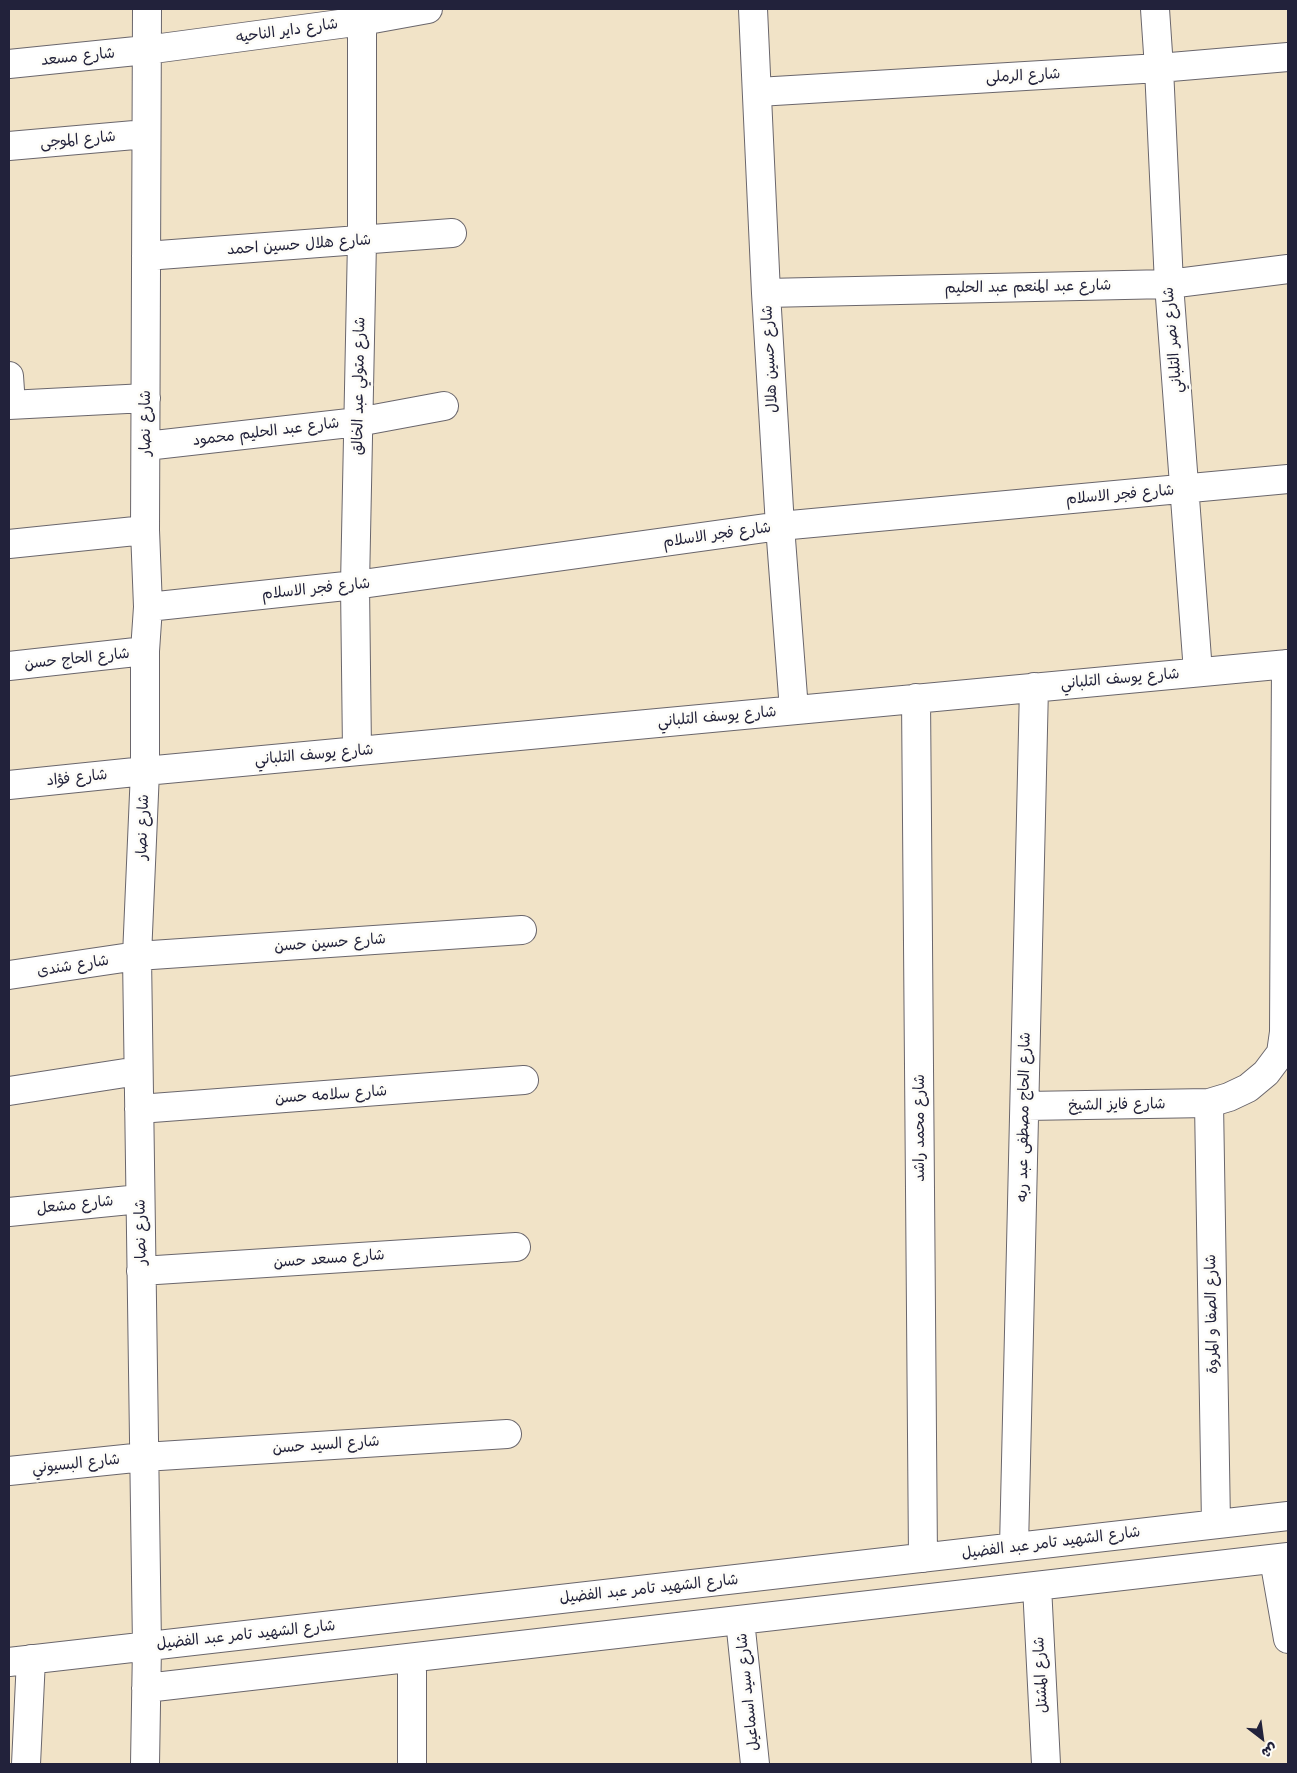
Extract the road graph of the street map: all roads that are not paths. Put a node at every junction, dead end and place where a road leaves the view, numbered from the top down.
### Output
1 (146, 9) edge
2 (428, 9) edge
3 (753, 9) edge
4 (1155, 9) edge
5 (362, 21) junction
6 (146, 50) junction
7 (1288, 56) edge
8 (9, 64) edge
9 (1159, 68) junction
10 (758, 92) junction
11 (146, 134) junction
12 (9, 146) edge
13 (452, 233) dead end
14 (362, 240) junction
15 (146, 256) junction
16 (1288, 269) edge
17 (1169, 284) junction
18 (766, 293) junction
19 (9, 376) edge
20 (146, 398) junction
21 (10, 405) edge
22 (444, 406) dead end
23 (358, 422) junction
24 (146, 446) junction
25 (1288, 479) edge
26 (1185, 489) junction
27 (780, 526) junction
28 (145, 530) junction
29 (9, 544) edge
30 (355, 585) junction
31 (148, 607) junction
32 (145, 651) junction
33 (1287, 664) edge
34 (9, 666) edge
35 (1198, 672) junction
36 (1034, 687) junction
37 (916, 698) junction
38 (794, 710) junction
39 (356, 751) junction
40 (145, 771) junction
41 (9, 785) edge
42 (522, 930) dead end
43 (137, 956) junction
44 (9, 975) edge
45 (138, 1071) junction
46 (524, 1080) dead end
47 (9, 1091) edge
48 (1209, 1103) junction
49 (1024, 1106) junction
50 (139, 1109) junction
51 (140, 1198) junction
52 (9, 1212) edge
53 (516, 1247) dead end
54 (141, 1271) junction
55 (507, 1434) dead end
56 (144, 1457) junction
57 (9, 1470) edge
58 (1288, 1516) edge
59 (1216, 1524) junction
60 (1014, 1547) junction
61 (923, 1558) junction
62 (1281, 1558) edge
63 (1036, 1586) junction
64 (740, 1620) junction
65 (1288, 1639) edge
66 (147, 1646) junction
67 (412, 1658) junction
68 (20, 1661) edge
69 (146, 1688) junction
70 (26, 1764) edge
71 (144, 1764) edge
72 (412, 1764) edge
73 (755, 1764) edge
74 (1046, 1764) edge

1 - 6 street, شارع نصار
2 - 5 street, شارع داير الناحيه
3 - 10 street, شارع حسين هلال
4 - 9 street, شارع نصر التلباني
5 - 6 street, شارع داير الناحيه
5 - 14 street, شارع متولي عبد الخالق
6 - 8 street, شارع مسعد
6 - 11 street, شارع نصار
7 - 9 street, شارع الرملى
9 - 10 street, شارع الرملى
9 - 17 street, شارع نصر التلباني
10 - 18 street, شارع حسين هلال
11 - 12 street, شارع الموجى
11 - 15 street, شارع نصار
13 - 14 street, شارع هلال حسين احمد
14 - 15 street, شارع هلال حسين احمد
14 - 23 street, شارع متولي عبد الخالق
15 - 20 street, شارع نصار
16 - 17 street, شارع عبد المنعم عبد الحليم
17 - 18 street, شارع عبد المنعم عبد الحليم
17 - 26 street, شارع نصر التلباني
18 - 27 street, شارع حسين هلال
19 - 21 street
20 - 21 street
20 - 24 street, شارع نصار
22 - 23 street, شارع عبد الحليم محمود
23 - 24 street, شارع عبد الحليم محمود
23 - 30 street, شارع متولي عبد الخالق
24 - 28 street, شارع نصار
25 - 26 street, شارع فجر الاسلام
26 - 27 street, شارع فجر الاسلام
26 - 35 street, شارع نصر التلباني
27 - 30 street, شارع فجر الاسلام
27 - 38 street, شارع حسين هلال
28 - 29 street
28 - 31 street, شارع نصار
30 - 31 street, شارع فجر الاسلام
30 - 39 street, شارع متولي عبد الخالق
31 - 32 street, شارع نصار
32 - 34 street, شارع الحاج حسن
32 - 40 street, شارع نصار
33 - 35 street, شارع يوسف التلباني
33 - 48 street, شارع فايز الشيخ
35 - 36 street, شارع يوسف التلباني
36 - 37 street, شارع يوسف التلباني
36 - 49 street, شارع الحاج مصطفى عبد ربه
37 - 38 street, شارع يوسف التلباني
37 - 61 street, شارع محمد راشد
38 - 39 street, شارع يوسف التلباني
39 - 40 street, شارع يوسف التلباني
40 - 41 street, شارع فؤاد
40 - 43 street, شارع نصار
42 - 43 street, شارع حسين حسن
43 - 44 street, شارع شندى
43 - 45 street, شارع نصار
45 - 47 street
45 - 50 street, شارع نصار
46 - 50 street, شارع سلامه حسن
48 - 49 street, شارع فايز الشيخ
48 - 59 street, شارع الصفا و المروة
49 - 60 street, شارع الحاج مصطفى عبد ربه
50 - 51 street, شارع نصار
51 - 52 street, شارع مشعل
51 - 54 street, شارع نصار
53 - 54 street, شارع مسعد حسن
54 - 56 street, شارع نصار
55 - 56 street, شارع السيد حسن
56 - 57 street, شارع البسيوني
56 - 66 street, شارع نصار
58 - 59 street, شارع الشهيد تامر عبد الفضيل
59 - 60 street, شارع الشهيد تامر عبد الفضيل
60 - 61 street, شارع الشهيد تامر عبد الفضيل
61 - 66 street, شارع الشهيد تامر عبد الفضيل
62 - 63 street
62 - 65 street
63 - 64 street
63 - 74 street, شارع المشتل
64 - 67 street
64 - 73 street, شارع سيد اسماعيل
66 - 68 street, شارع الشهيد تامر عبد الفضيل
66 - 69 street, شارع نصار
67 - 69 street
67 - 72 street
68 - 70 street
69 - 71 street, شارع نصار

